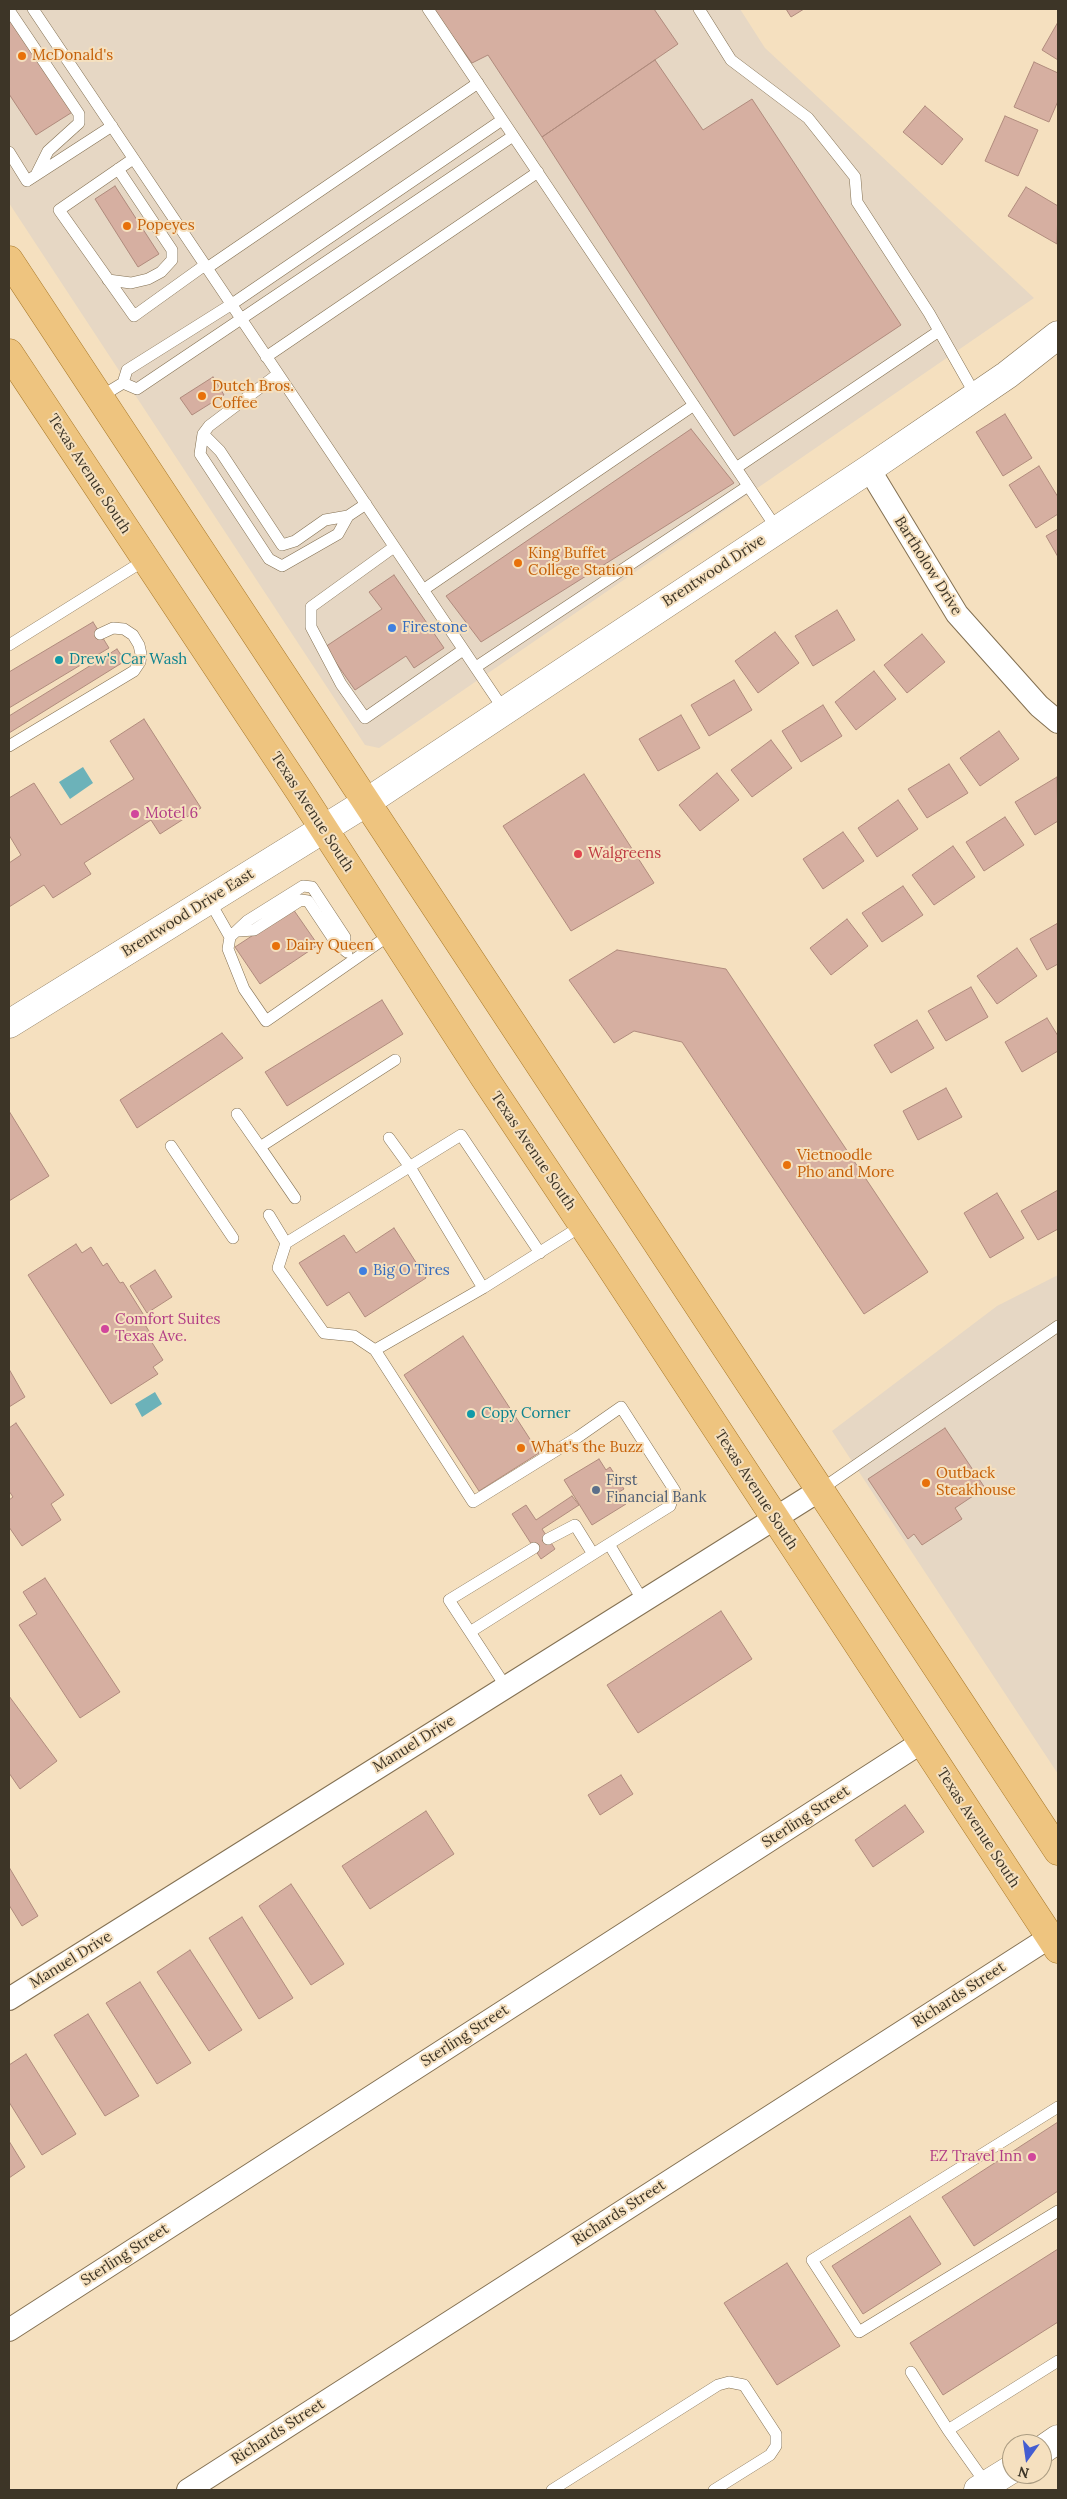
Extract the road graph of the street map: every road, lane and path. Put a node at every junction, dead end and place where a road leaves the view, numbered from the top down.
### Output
1 (33, 9) edge
2 (428, 9) edge
3 (699, 9) edge
4 (9, 10) edge
5 (478, 83) junction
6 (502, 120) junction
7 (112, 126) junction
8 (513, 136) junction
9 (9, 152) edge
10 (133, 159) junction
11 (118, 170) junction
12 (538, 172) junction
13 (38, 174) junction
14 (9, 260) edge
15 (206, 266) junction
16 (108, 280) junction
17 (232, 304) junction
18 (240, 318) junction
19 (939, 332) junction
20 (1058, 334) edge
21 (9, 353) edge
22 (266, 357) junction
23 (278, 374) junction
24 (123, 383) junction
25 (976, 396) junction
26 (100, 397) junction
27 (694, 405) junction
28 (203, 434) junction
29 (736, 468) junction
30 (869, 469) junction
31 (748, 486) junction
32 (366, 504) junction
33 (348, 516) junction
34 (777, 529) junction
35 (394, 547) junction
36 (144, 560) junction
37 (424, 590) junction
38 (100, 634) dead end
39 (9, 645) edge
40 (463, 650) junction
41 (476, 667) junction
42 (504, 710) junction
43 (1058, 722) edge
44 (9, 746) edge
45 (367, 802) junction
46 (323, 828) junction
47 (209, 900) junction
48 (235, 934) junction
49 (391, 934) junction
50 (352, 961) junction
51 (9, 1024) edge
52 (395, 1060) dead end
53 (237, 1114) dead end
54 (389, 1138) dead end
55 (171, 1146) dead end
56 (260, 1147) junction
57 (410, 1166) junction
58 (295, 1198) dead end
59 (269, 1215) dead end
60 (583, 1226) junction
61 (233, 1238) dead end
62 (286, 1243) junction
63 (540, 1253) junction
64 (483, 1288) junction
65 (1058, 1326) edge
66 (375, 1350) junction
67 (820, 1490) junction
68 (774, 1518) junction
69 (548, 1539) dead end
70 (609, 1544) junction
71 (534, 1548) dead end
72 (593, 1554) junction
73 (643, 1601) junction
74 (470, 1632) junction
75 (506, 1687) junction
76 (922, 1742) junction
77 (1058, 1851) edge
78 (1054, 1943) edge
79 (9, 1999) edge
80 (1058, 2107) edge
81 (1058, 2211) edge
82 (9, 2330) edge
83 (1058, 2361) edge
84 (911, 2372) dead end
85 (948, 2430) junction
86 (1002, 2476) edge
87 (983, 2488) edge
88 (188, 2490) edge
89 (552, 2490) edge
90 (714, 2490) edge

1 - 7 lane
2 - 5 lane
3 - 19 lane
4 - 13 lane
5 - 6 lane
5 - 15 lane
6 - 8 lane
6 - 17 lane
7 - 10 lane
7 - 13 lane
8 - 12 lane
8 - 18 lane
9 - 13 lane
10 - 11 lane
10 - 15 lane
11 - 16 lane
11 - 16 lane
12 - 22 lane
12 - 27 lane
14 - 26 main road
15 - 16 lane
15 - 17 lane
17 - 18 lane
17 - 24 lane
18 - 22 lane
18 - 24 lane
19 - 25 lane
19 - 29 lane
20 - 25 street, Brentwood Drive
21 - 36 main road, Texas Avenue South
22 - 23 lane
23 - 28 lane
23 - 32 lane
24 - 26 lane
25 - 30 street, Brentwood Drive
26 - 45 main road
27 - 29 lane
27 - 37 lane
28 - 33 lane
28 - 33 lane
29 - 31 lane
30 - 34 street, Brentwood Drive
30 - 43 street, Bartholow Drive
31 - 34 lane
31 - 41 lane
32 - 33 lane
32 - 35 lane
34 - 42 street, Brentwood Drive
35 - 37 lane
35 - 40 lane
36 - 39 lane
36 - 46 main road, Texas Avenue South
37 - 40 lane
38 - 44 lane
40 - 41 lane
41 - 42 lane
42 - 45 street, Brentwood Drive
45 - 46 street, Brentwood Drive East
45 - 67 main road
46 - 47 street, Brentwood Drive East
46 - 49 main road, Texas Avenue South
47 - 48 lane
47 - 51 street, Brentwood Drive East
48 - 50 lane
48 - 50 lane
49 - 50 lane
49 - 60 main road, Texas Avenue South
52 - 56 lane
53 - 56 lane
54 - 57 lane
55 - 61 lane
56 - 58 lane
57 - 62 lane
57 - 63 lane
57 - 64 lane
59 - 62 lane
60 - 63 lane
60 - 68 main road, Texas Avenue South
62 - 66 lane
63 - 64 lane
64 - 66 lane
65 - 67 lane
66 - 70 lane
67 - 68 street, Manuel Drive
67 - 77 main road
68 - 73 street, Manuel Drive
68 - 76 main road, Texas Avenue South
69 - 72 lane
70 - 72 lane
70 - 73 lane
71 - 74 lane
72 - 74 lane
73 - 75 street, Manuel Drive
74 - 75 lane
75 - 79 street, Manuel Drive
76 - 78 main road, Texas Avenue South
76 - 82 street, Sterling Street
78 - 88 street, Richards Street
80 - 81 lane
83 - 85 lane
84 - 85 lane
85 - 87 lane
86 - 87 street
89 - 90 lane

